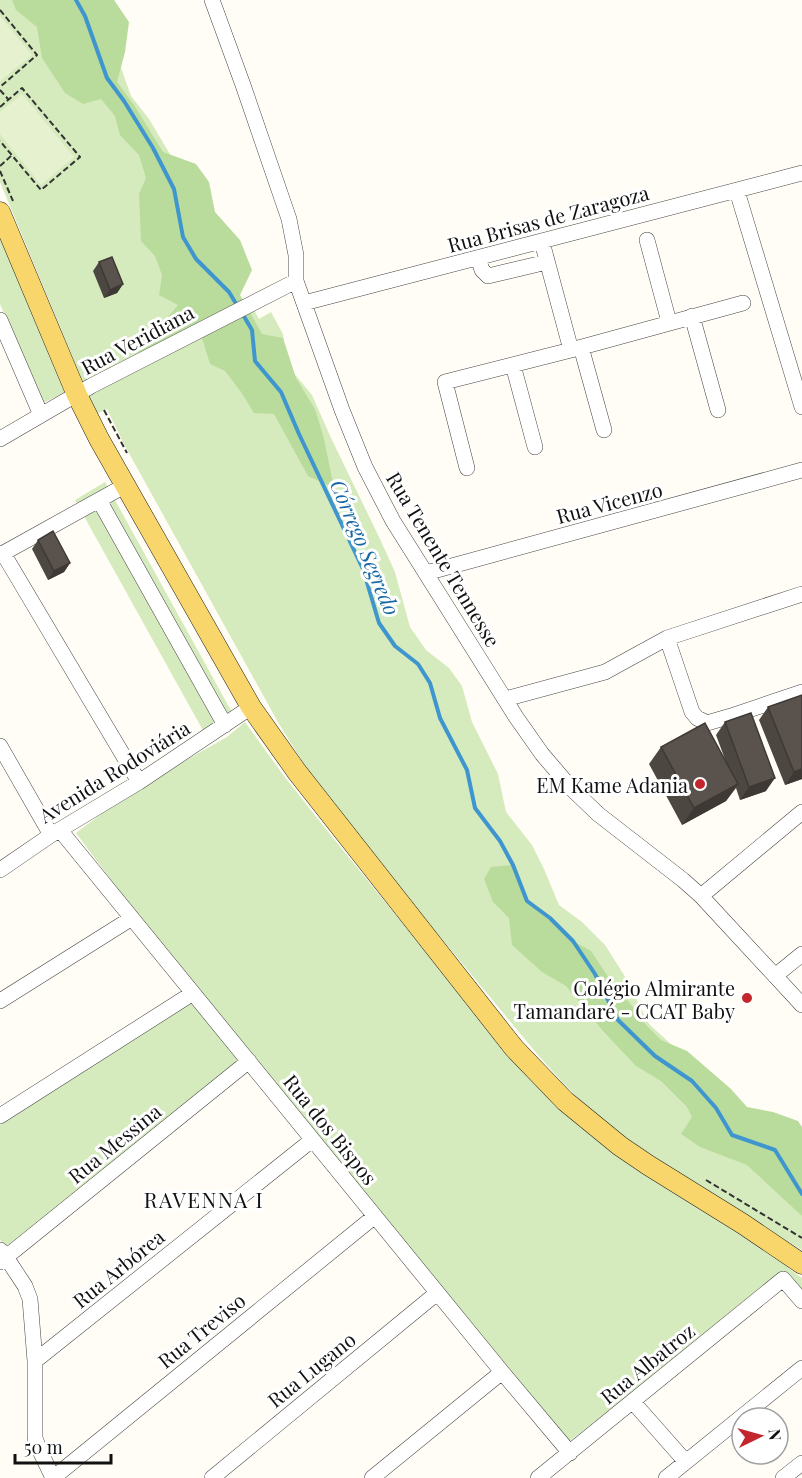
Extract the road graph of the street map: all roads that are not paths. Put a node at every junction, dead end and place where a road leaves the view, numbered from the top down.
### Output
1 (212, 0) edge
2 (802, 173) edge
3 (737, 191) junction
4 (7, 207) edge
5 (647, 240) dead end
6 (542, 242) junction
7 (478, 258) junction
8 (547, 262) junction
9 (296, 280) junction
10 (304, 303) junction
11 (743, 303) dead end
12 (692, 316) junction
13 (0, 320) edge
14 (669, 322) junction
15 (576, 348) junction
16 (513, 365) junction
17 (84, 391) junction
18 (802, 407) edge
19 (718, 410) dead end
20 (41, 416) junction
21 (604, 430) dead end
22 (0, 439) edge
23 (535, 447) dead end
24 (467, 468) dead end
25 (802, 470) edge
26 (126, 485) junction
27 (99, 500) junction
28 (1, 554) edge
29 (426, 573) junction
30 (802, 594) edge
31 (667, 638) junction
32 (802, 692) edge
33 (505, 699) junction
34 (251, 707) junction
35 (225, 725) junction
36 (0, 746) edge
37 (139, 782) junction
38 (802, 812) edge
39 (56, 832) junction
40 (0, 870) edge
41 (701, 896) junction
42 (132, 918) junction
43 (802, 954) edge
44 (775, 976) junction
45 (193, 993) junction
46 (0, 1001) edge
47 (802, 1005) edge
48 (249, 1061) junction
49 (0, 1116) edge
50 (312, 1140) junction
51 (375, 1216) junction
52 (2, 1256) edge
53 (802, 1264) edge
54 (437, 1293) junction
55 (802, 1301) edge
56 (35, 1361) junction
57 (802, 1368) edge
58 (502, 1372) junction
59 (633, 1402) junction
60 (570, 1453) junction
61 (686, 1462) junction
62 (802, 1463) edge
63 (53, 1478) edge
64 (212, 1478) edge
65 (372, 1478) edge
66 (538, 1478) edge
67 (666, 1478) edge
68 (783, 1478) edge

1 - 9 street, Rua Tenente Tennesse
2 - 3 street, Rua Brisas de Zaragoza
3 - 6 street, Rua Brisas de Zaragoza
3 - 18 street
4 - 17 main road
5 - 14 street
6 - 7 street, Rua Brisas de Zaragoza
6 - 8 street
7 - 8 street
7 - 10 street, Rua Brisas de Zaragoza
8 - 15 street
9 - 10 street, Rua Tenente Tennesse
9 - 17 street, Rua Veridiana
10 - 29 street, Rua Tenente Tennesse
11 - 12 street
12 - 14 street
12 - 19 street
13 - 20 street
14 - 15 street
15 - 16 street
15 - 21 street
16 - 23 street
16 - 24 street
17 - 20 street, Rua Veridiana
17 - 26 main road
20 - 22 street, Rua Veridiana
25 - 29 street, Rua Vicenzo
26 - 27 street
26 - 34 main road
27 - 28 street
27 - 35 street
28 - 37 street
29 - 33 street, Rua Tenente Tennesse
30 - 31 street
31 - 32 street
31 - 33 street
33 - 41 street, Rua Tenente Tennesse
34 - 35 street, Avenida Rodoviária
34 - 53 main road
35 - 37 street, Avenida Rodoviária
36 - 39 street, Rua dos Bispos
37 - 39 street, Avenida Rodoviária
38 - 41 street
39 - 40 street, Avenida Rodoviária
39 - 42 street, Rua dos Bispos
41 - 44 street, Rua Tenente Tennesse
42 - 45 street, Rua dos Bispos
42 - 46 street
43 - 44 street
44 - 47 street, Rua Tenente Tennesse
45 - 48 street, Rua dos Bispos
45 - 49 street
48 - 50 street, Rua dos Bispos
48 - 52 street, Rua Messina
50 - 51 street, Rua dos Bispos
50 - 56 street, Rua Arbórea
51 - 54 street, Rua dos Bispos
51 - 63 street, Rua Treviso
52 - 56 street
54 - 58 street, Rua dos Bispos
54 - 64 street, Rua Lugano
55 - 59 street, Rua Albatroz
56 - 63 street
57 - 61 street
58 - 60 street, Rua dos Bispos
58 - 65 street
59 - 60 street, Rua Albatroz
59 - 61 street
60 - 66 street, Rua Albatroz
61 - 67 street
62 - 68 street

